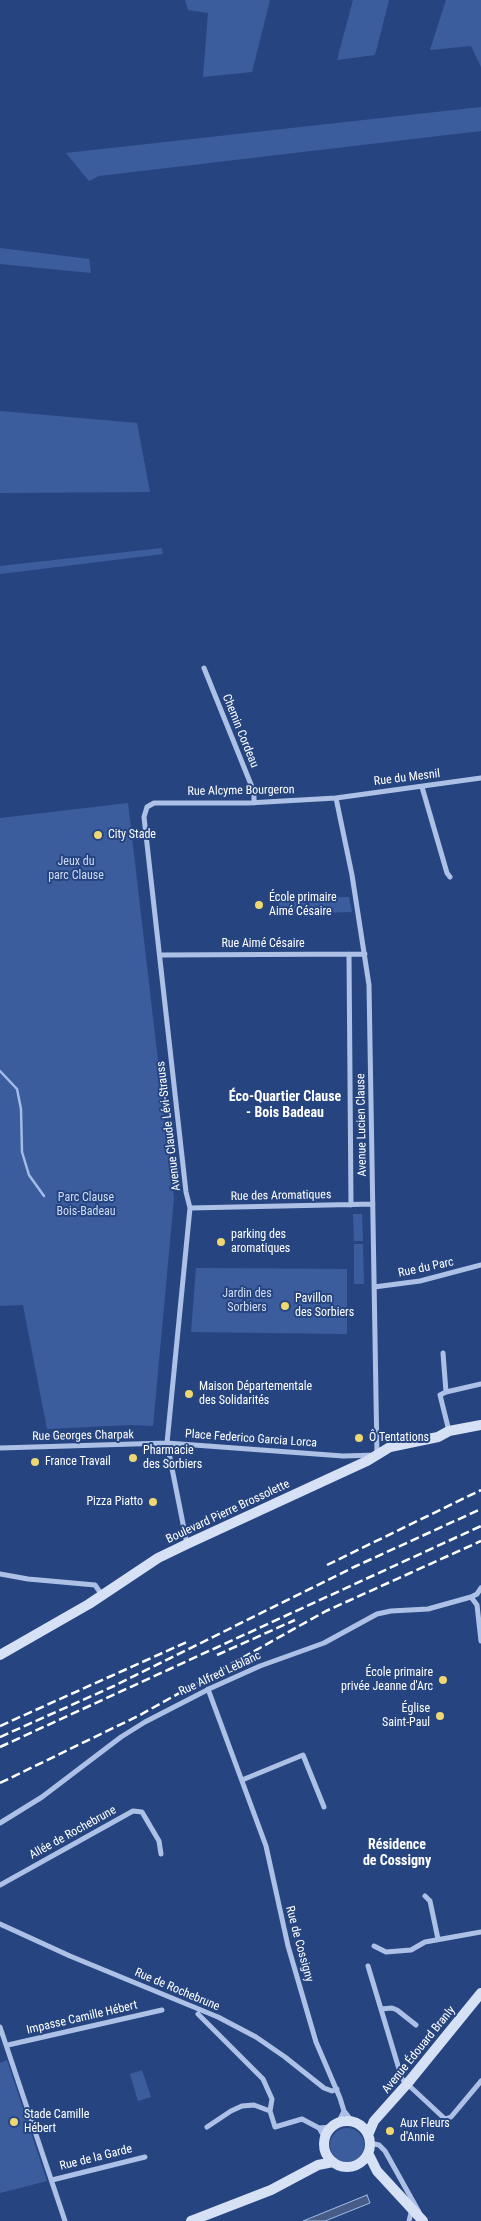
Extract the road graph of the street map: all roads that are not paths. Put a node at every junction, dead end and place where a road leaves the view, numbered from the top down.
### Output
1 (204, 668) dead end
2 (481, 778) edge
3 (422, 787) junction
4 (336, 798) junction
5 (254, 803) junction
6 (147, 807) joint
7 (450, 877) dead end
8 (349, 954) junction
9 (365, 954) junction
10 (161, 955) junction
11 (373, 1204) junction
12 (351, 1205) junction
13 (190, 1208) junction
14 (481, 1265) edge
15 (374, 1287) junction
16 (443, 1353) dead end
17 (481, 1384) edge
18 (446, 1392) junction
19 (481, 1425) edge
20 (449, 1432) junction
21 (167, 1443) junction
22 (0, 1448) edge
23 (377, 1455) junction
24 (186, 1544) junction
25 (0, 1574) edge
26 (481, 1589) edge
27 (102, 1596) junction
28 (471, 1597) junction
29 (481, 1641) edge
30 (0, 1655) edge
31 (208, 1689) junction
32 (242, 1780) junction
33 (324, 1806) dead end
34 (0, 1823) edge
35 (160, 1854) dead end
36 (0, 1885) edge
37 (425, 1896) dead end
38 (0, 1924) edge
39 (481, 1932) edge
40 (438, 1939) junction
41 (374, 1946) dead end
42 (368, 1966) dead end
43 (481, 1993) edge
44 (380, 2009) junction
45 (162, 2010) dead end
46 (198, 2014) dead end
47 (416, 2025) dead end
48 (0, 2027) edge
49 (2, 2035) edge
50 (8, 2045) junction
51 (481, 2081) edge
52 (407, 2084) junction
53 (336, 2089) junction
54 (270, 2111) junction
55 (344, 2111) junction
56 (374, 2121) junction
57 (357, 2124) junction
58 (334, 2125) junction
59 (207, 2127) dead end
60 (318, 2128) junction
61 (325, 2138) junction
62 (369, 2144) junction
63 (326, 2153) junction
64 (145, 2157) dead end
65 (333, 2162) junction
66 (319, 2164) junction
67 (358, 2164) junction
68 (377, 2171) junction
69 (52, 2180) junction
70 (412, 2209) junction
71 (65, 2221) edge
72 (191, 2221) edge
73 (409, 2221) edge
74 (424, 2221) edge

1 - 5 street, Chemin Cordeau
2 - 3 street, Rue du Mesnil
3 - 4 street, Rue du Mesnil
3 - 7 street
4 - 5 street, Rue Alcyme Bourgeron
4 - 9 street, Avenue Lucien Clause
5 - 6 street, Rue Alcyme Bourgeron
6 - 10 street, Avenue Claude Lévi-Strauss
8 - 9 street, Rue Aimé Césaire
8 - 10 street, Rue Aimé Césaire
8 - 12 street
9 - 11 street, Avenue Lucien Clause
10 - 13 street, Avenue Claude Lévi-Strauss
11 - 12 street, Rue des Aromatiques
11 - 15 street, Avenue Lucien Clause
12 - 13 street, Rue des Aromatiques
13 - 21 street, Avenue Claude Lévi-Strauss
14 - 15 street, Rue du Parc
15 - 23 street, Avenue Lucien Clause
16 - 18 street
17 - 18 street
18 - 20 street
19 - 20 street, Boulevard Pierre Brossolette
20 - 23 street, Boulevard Pierre Brossolette
21 - 22 street, Rue Georges Charpak
21 - 23 street, Place Federico Garcia Lorca
21 - 24 street, Place Federico Garcia Lorca
23 - 24 street, Boulevard Pierre Brossolette
24 - 27 street, Boulevard Pierre Brossolette
25 - 27 street
26 - 28 street
27 - 30 street, Boulevard Pierre Brossolette
28 - 29 street
28 - 31 street, Rue Alfred Leblanc
31 - 32 street, Rue de Cossigny
31 - 34 street, Rue Alfred Leblanc
32 - 33 street
32 - 53 street, Rue de Cossigny
35 - 36 street, Allée de Rochebrune
37 - 40 street
38 - 53 street, Rue de Rochebrune
39 - 40 street
40 - 41 street
42 - 44 street
43 - 52 street, Avenue Édouard Branly
44 - 47 street
44 - 52 street
45 - 50 street, Impasse Camille Hébert
46 - 54 street
48 - 49 street
49 - 50 street
50 - 69 street
51 - 52 street
52 - 56 street, Avenue Édouard Branly
53 - 55 street, Rue de Cossigny
54 - 59 street
54 - 60 street
55 - 57 street, Rue de Cossigny
55 - 58 street
56 - 57 street, Avenue Édouard Branly
56 - 62 street, Avenue Édouard Branly
57 - 58 street
57 - 62 street
58 - 60 street
58 - 61 street
60 - 61 street
61 - 63 street
62 - 67 street
62 - 68 street
62 - 74 street
63 - 65 street
63 - 66 street
64 - 69 street, Rue de la Garde
65 - 66 street
65 - 67 street
66 - 72 street
67 - 68 street
68 - 70 street
69 - 71 street
70 - 73 street
70 - 74 street

